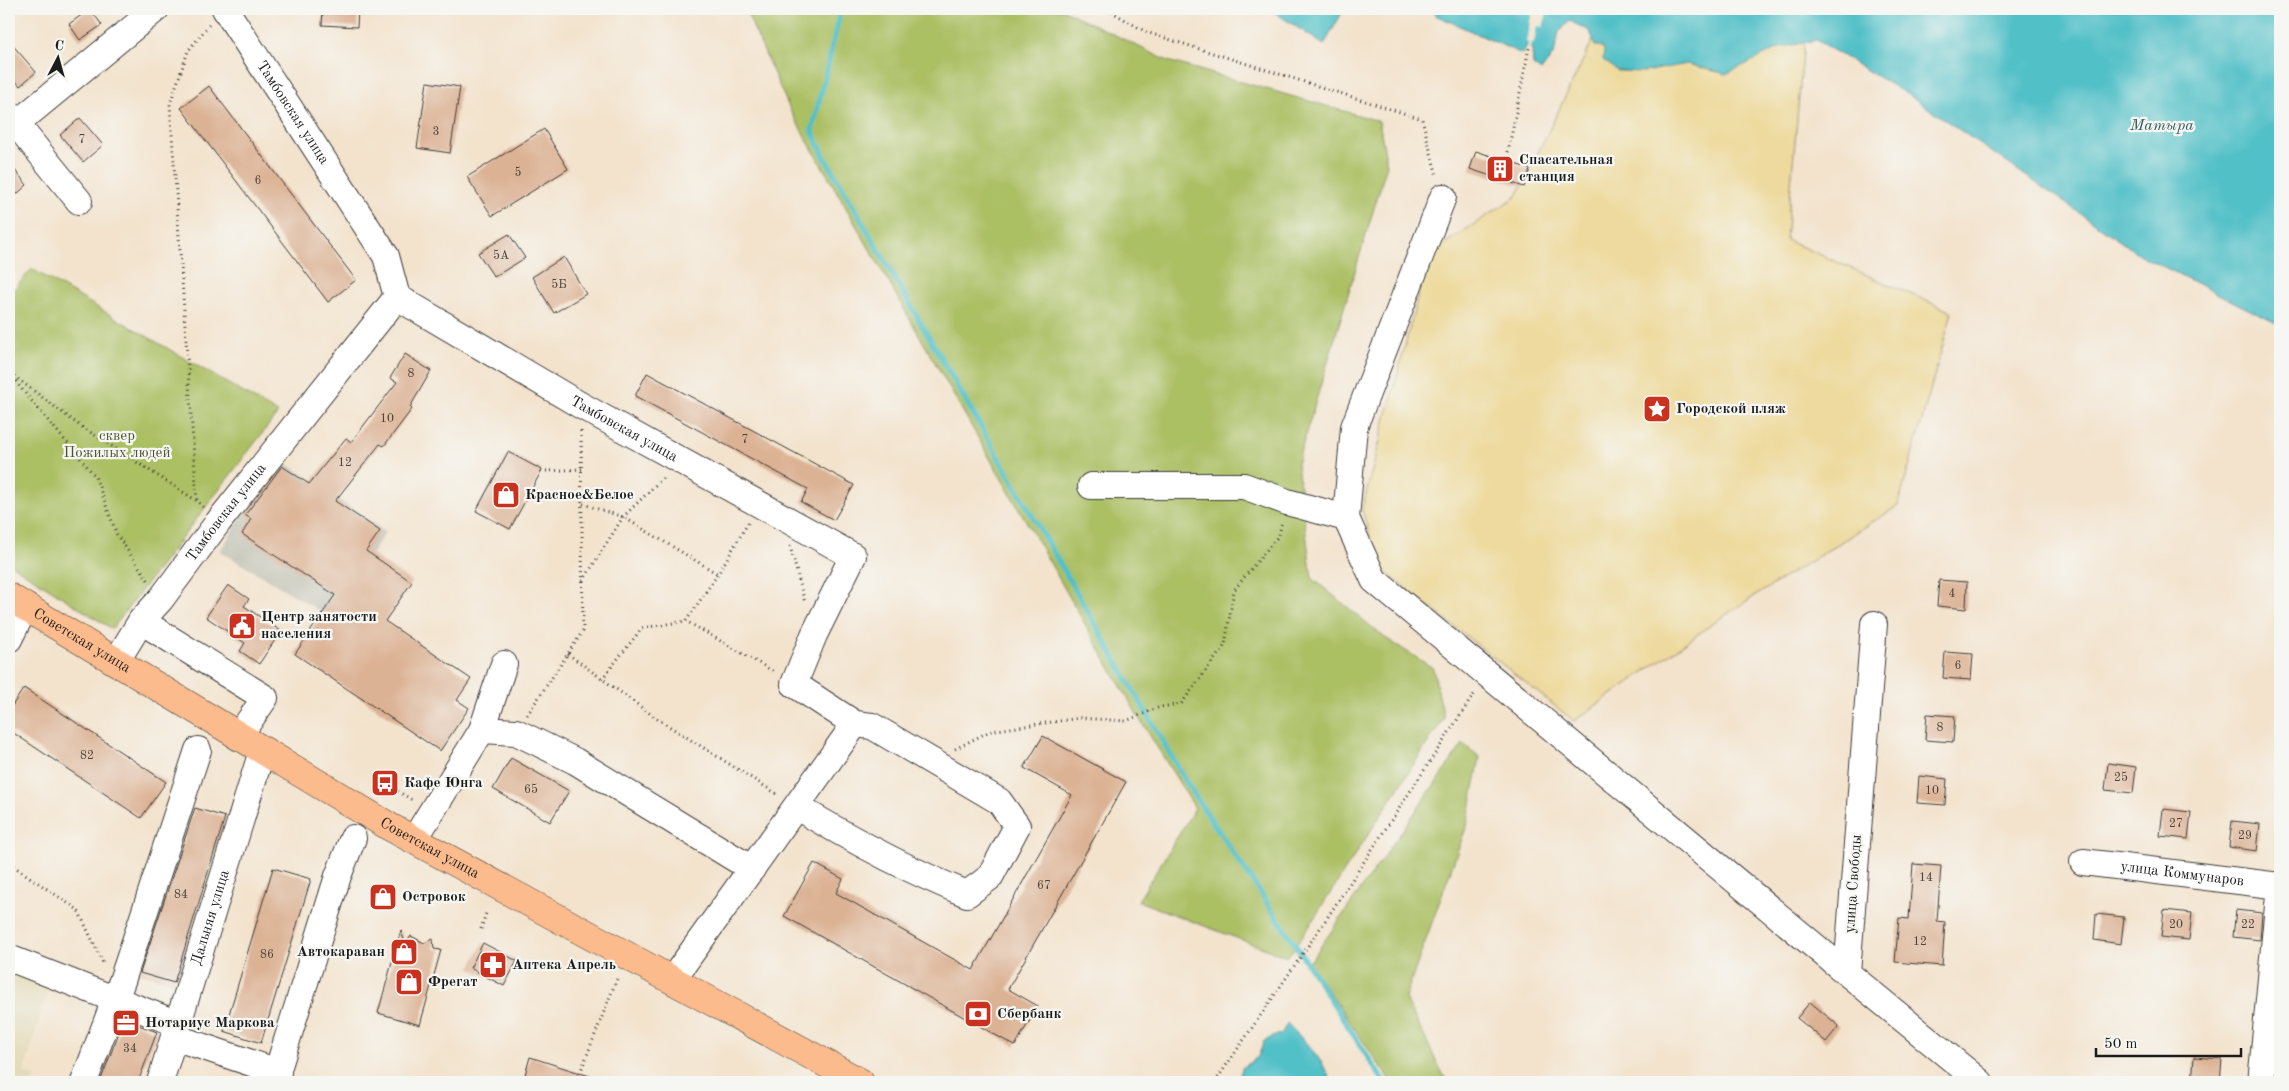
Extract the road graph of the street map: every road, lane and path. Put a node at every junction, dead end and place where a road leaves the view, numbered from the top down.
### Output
1 (156, 9) edge
2 (1107, 9) edge
3 (218, 16) edge
4 (1529, 48) dead end
5 (12, 119) edge
6 (1507, 157) dead end
7 (1443, 197) joint
8 (79, 201) dead end
9 (397, 296) junction
10 (9, 373) edge
11 (580, 404) junction
12 (681, 460) junction
13 (582, 469) junction
14 (546, 471) dead end
15 (1091, 486) dead end
16 (197, 502) junction
17 (1287, 502) junction
18 (583, 504) junction
19 (759, 504) junction
20 (623, 517) junction
21 (1346, 518) junction
22 (783, 519) junction
23 (219, 521) junction
24 (718, 574) junction
25 (582, 582) junction
26 (161, 599) junction
27 (17, 602) edge
28 (141, 621) junction
29 (686, 621) junction
30 (1874, 624) dead end
31 (814, 635) junction
32 (9, 639) edge
33 (568, 654) junction
34 (116, 662) junction
35 (504, 664) dead end
36 (1488, 674) junction
37 (602, 679) junction
38 (794, 684) junction
39 (855, 724) junction
40 (482, 730) junction
41 (516, 732) junction
42 (238, 737) junction
43 (198, 750) dead end
44 (262, 752) junction
45 (932, 761) junction
46 (385, 783) dead end
47 (414, 802) dead end
48 (797, 807) junction
49 (353, 838) dead end
50 (414, 840) junction
51 (9, 862) edge
52 (2083, 862) dead end
53 (752, 869) junction
54 (2280, 885) edge
55 (486, 913) dead end
56 (481, 929) dead end
57 (626, 956) junction
58 (9, 958) edge
59 (1848, 973) junction
60 (672, 980) junction
61 (118, 991) junction
62 (176, 1030) junction
63 (580, 1073) dead end
64 (276, 1077) edge
65 (84, 1082) edge
66 (160, 1082) edge
67 (860, 1082) edge
68 (1215, 1082) edge
69 (1980, 1082) edge
70 (2261, 1082) edge

1 - 5 street
2 - 7 path
3 - 9 street, Тамбовская улица
3 - 16 path
4 - 6 path
5 - 8 street
7 - 21 street
9 - 11 street, Тамбовская улица
9 - 23 street, Тамбовская улица
10 - 16 path
10 - 26 path
11 - 12 street, Тамбовская улица
11 - 13 path
12 - 19 street, Тамбовская улица
12 - 20 path
13 - 14 path
13 - 18 path
15 - 17 street
16 - 23 path
17 - 21 street
17 - 45 path
18 - 20 path
18 - 25 path
19 - 22 street, Тамбовская улица
19 - 24 path
20 - 24 path
20 - 25 path
21 - 36 street
22 - 31 path
22 - 31 street, Тамбовская улица
23 - 26 street, Тамбовская улица
24 - 29 path
25 - 33 path
26 - 28 street, Тамбовская улица
27 - 32 street
27 - 34 main road, Советская улица
28 - 34 street, Тамбовская улица
28 - 42 street
29 - 37 path
29 - 38 path
30 - 59 street, улица Свободы
31 - 38 street
33 - 37 path
33 - 41 path
34 - 42 main road, Советская улица
35 - 40 street
36 - 59 street
36 - 68 path
37 - 48 path
38 - 39 street
39 - 45 street
39 - 48 street
40 - 41 street
40 - 50 street
41 - 53 street
42 - 44 main road, Советская улица
43 - 61 street
44 - 50 main road, Советская улица
44 - 62 street, Дальняя улица
45 - 48 street
46 - 47 path
48 - 53 street
49 - 64 street
50 - 57 main road, Советская улица
51 - 61 path
52 - 54 street, улица Коммунаров
53 - 60 street
54 - 70 street
55 - 56 path
57 - 60 main road, Советская улица
57 - 63 path
58 - 61 street
59 - 69 street
60 - 67 main road, Советская улица
61 - 62 street
61 - 65 street
62 - 64 street
62 - 66 street, Дальняя улица

